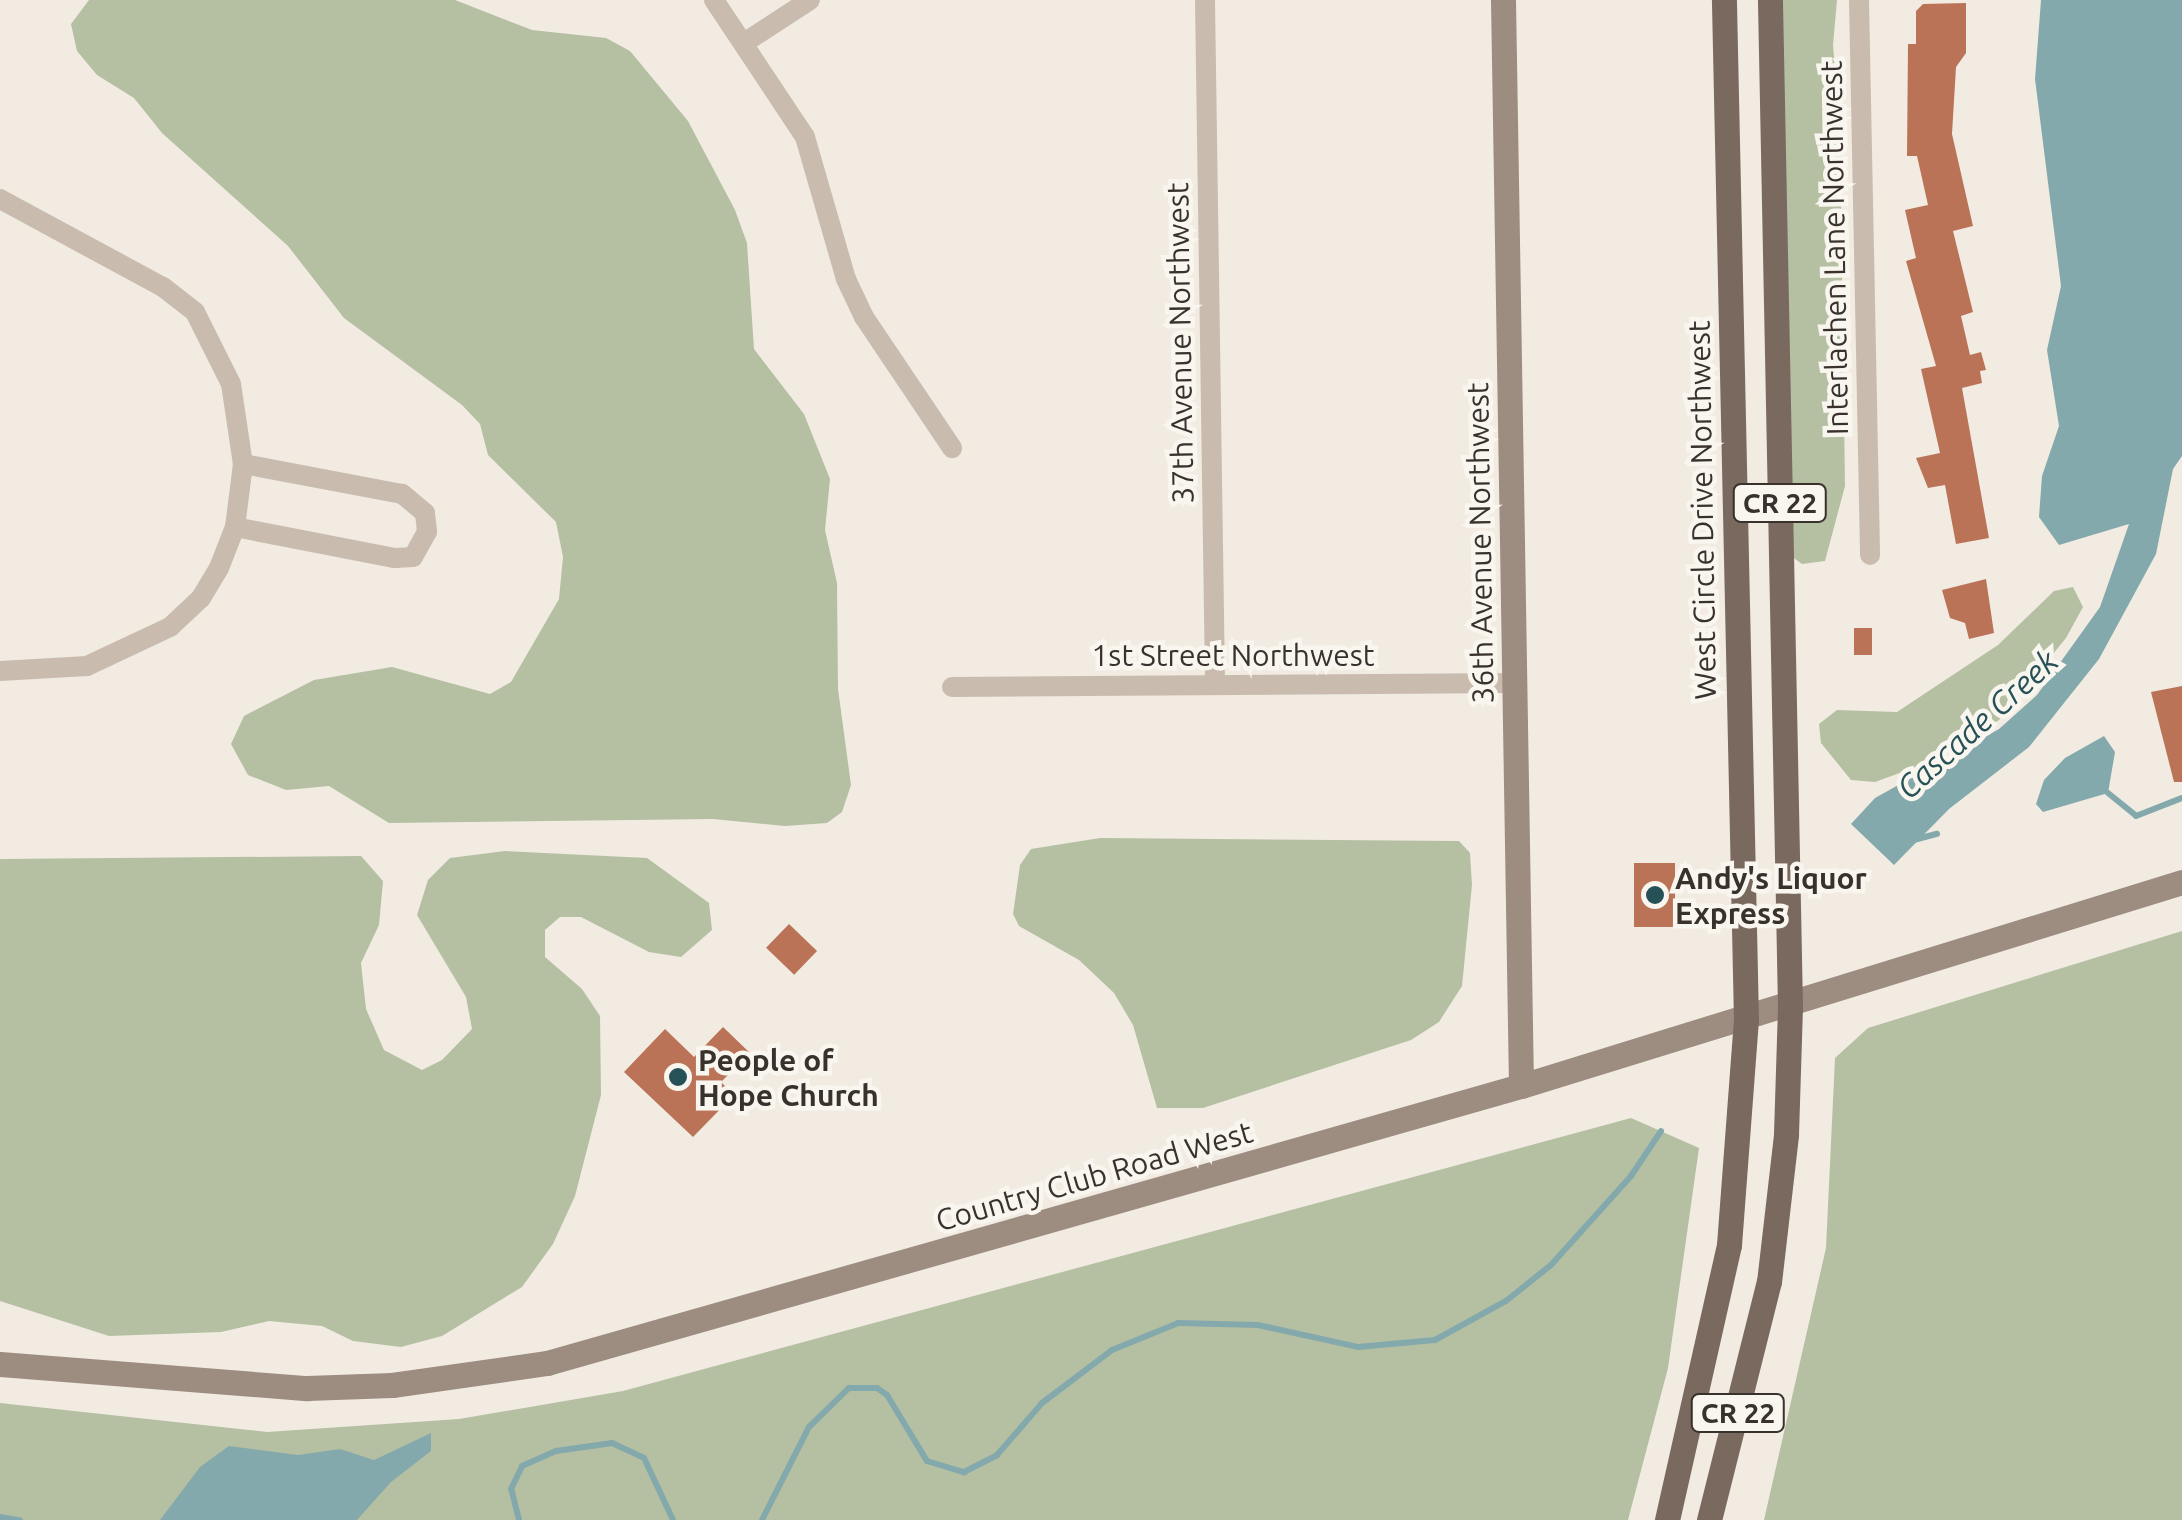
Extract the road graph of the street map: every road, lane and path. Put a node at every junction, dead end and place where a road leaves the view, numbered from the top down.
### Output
1 (714, 0) edge
2 (810, 0) edge
3 (1205, 0) edge
4 (1503, 0) edge
5 (1724, 0) edge
6 (1770, 0) edge
7 (1860, 0) edge
8 (747, 41) junction
9 (0, 199) edge
10 (952, 448) dead end
11 (244, 464) junction
12 (235, 528) junction
13 (1870, 555) dead end
14 (0, 671) edge
15 (1515, 683) junction
16 (1215, 684) junction
17 (952, 687) dead end
18 (2182, 882) edge
19 (1790, 1006) junction
20 (1746, 1020) junction
21 (1521, 1086) junction
22 (0, 1364) edge
23 (1666, 1520) edge
24 (1709, 1520) edge

1 - 8 street
2 - 8 street
3 - 16 street, 37th Avenue Northwest
4 - 15 main road, 36th Avenue Northwest
5 - 20 main road, West Circle Drive Northwest / CR 22
6 - 19 main road, CR 22
7 - 13 street, Interlachen Lane Northwest
8 - 10 street
9 - 11 street
11 - 12 street
11 - 12 street
12 - 14 street
15 - 16 street, 1st Street Northwest
15 - 21 main road, 36th Avenue Northwest
16 - 17 street, 1st Street Northwest
18 - 19 main road, Country Club Road West
19 - 20 main road, Country Club Road West
19 - 24 main road, CR 22
20 - 21 main road, Country Club Road West
20 - 23 main road, CR 22
21 - 22 main road, Country Club Road West

